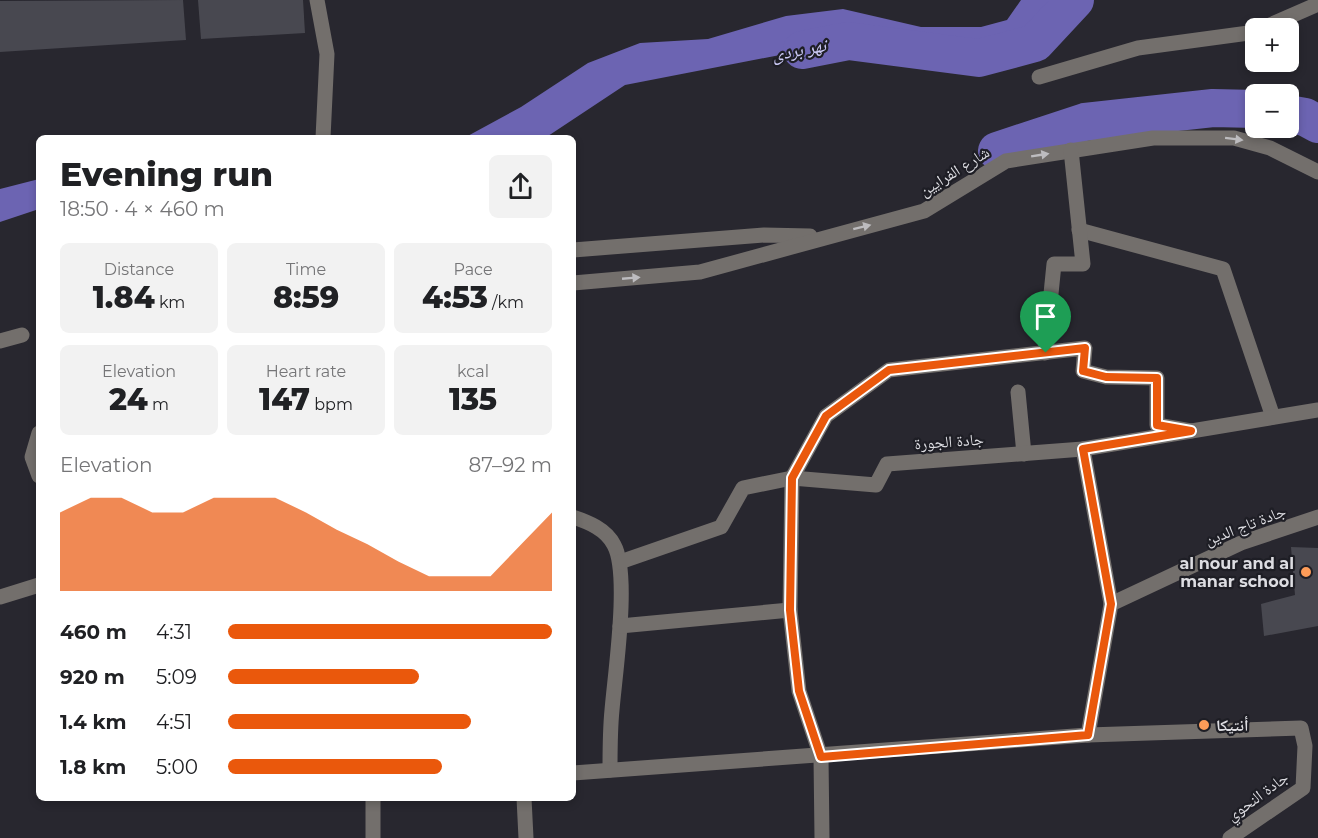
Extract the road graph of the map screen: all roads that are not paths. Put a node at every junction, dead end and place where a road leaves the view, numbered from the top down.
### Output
1 (318, 0) edge
2 (1318, 4) edge
3 (1286, 18) edge
4 (1245, 33) edge
5 (1039, 77) dead end
6 (323, 135) edge
7 (1071, 150) junction
8 (1318, 172) edge
9 (1079, 230) junction
10 (825, 237) junction
11 (576, 250) edge
12 (576, 283) edge
13 (22, 335) dead end
14 (0, 341) edge
15 (1046, 353) junction
16 (1018, 392) dead end
17 (1318, 410) edge
18 (1273, 417) junction
19 (1191, 431) junction
20 (36, 443) edge
21 (1083, 449) junction
22 (1024, 454) junction
23 (36, 468) edge
24 (792, 478) junction
25 (1318, 517) edge
26 (576, 518) edge
27 (620, 562) junction
28 (36, 586) edge
29 (0, 597) edge
30 (1111, 604) junction
31 (790, 610) junction
32 (620, 626) junction
33 (1088, 735) junction
34 (1312, 746) edge
35 (821, 757) junction
36 (610, 770) junction
37 (576, 773) edge
38 (373, 801) edge
39 (524, 801) edge
40 (373, 838) edge
41 (526, 838) edge
42 (822, 838) edge
43 (1230, 838) edge

1 - 6 street
2 - 3 street
4 - 5 street
7 -> 8 street, شارع الفرايين
7 - 9 street
10 -> 7 street, شارع الفرايين
9 - 15 street
9 - 18 street
10 - 11 street
12 -> 10 street, شارع الفرايين
13 - 14 street
15 - 19 street
15 - 24 street
16 - 22 street
17 - 18 street, جادة الجورة
18 - 19 street, جادة الجورة
19 - 21 street, جادة الجورة
20 - 23 street
21 - 22 street, جادة الجورة
21 - 30 street
22 - 24 street, جادة الجورة
24 - 27 street, جادة الجورة
24 - 31 street
25 - 30 street, جادة تاج الدين
26 - 27 street
27 - 32 street
28 - 29 street
30 - 33 street
31 - 32 street
31 - 35 street
32 - 36 street
33 - 34 street
33 - 35 street
34 - 43 street, جادة النحوي
35 - 36 street
35 - 42 street
36 - 37 street
38 - 40 street
39 - 41 street

